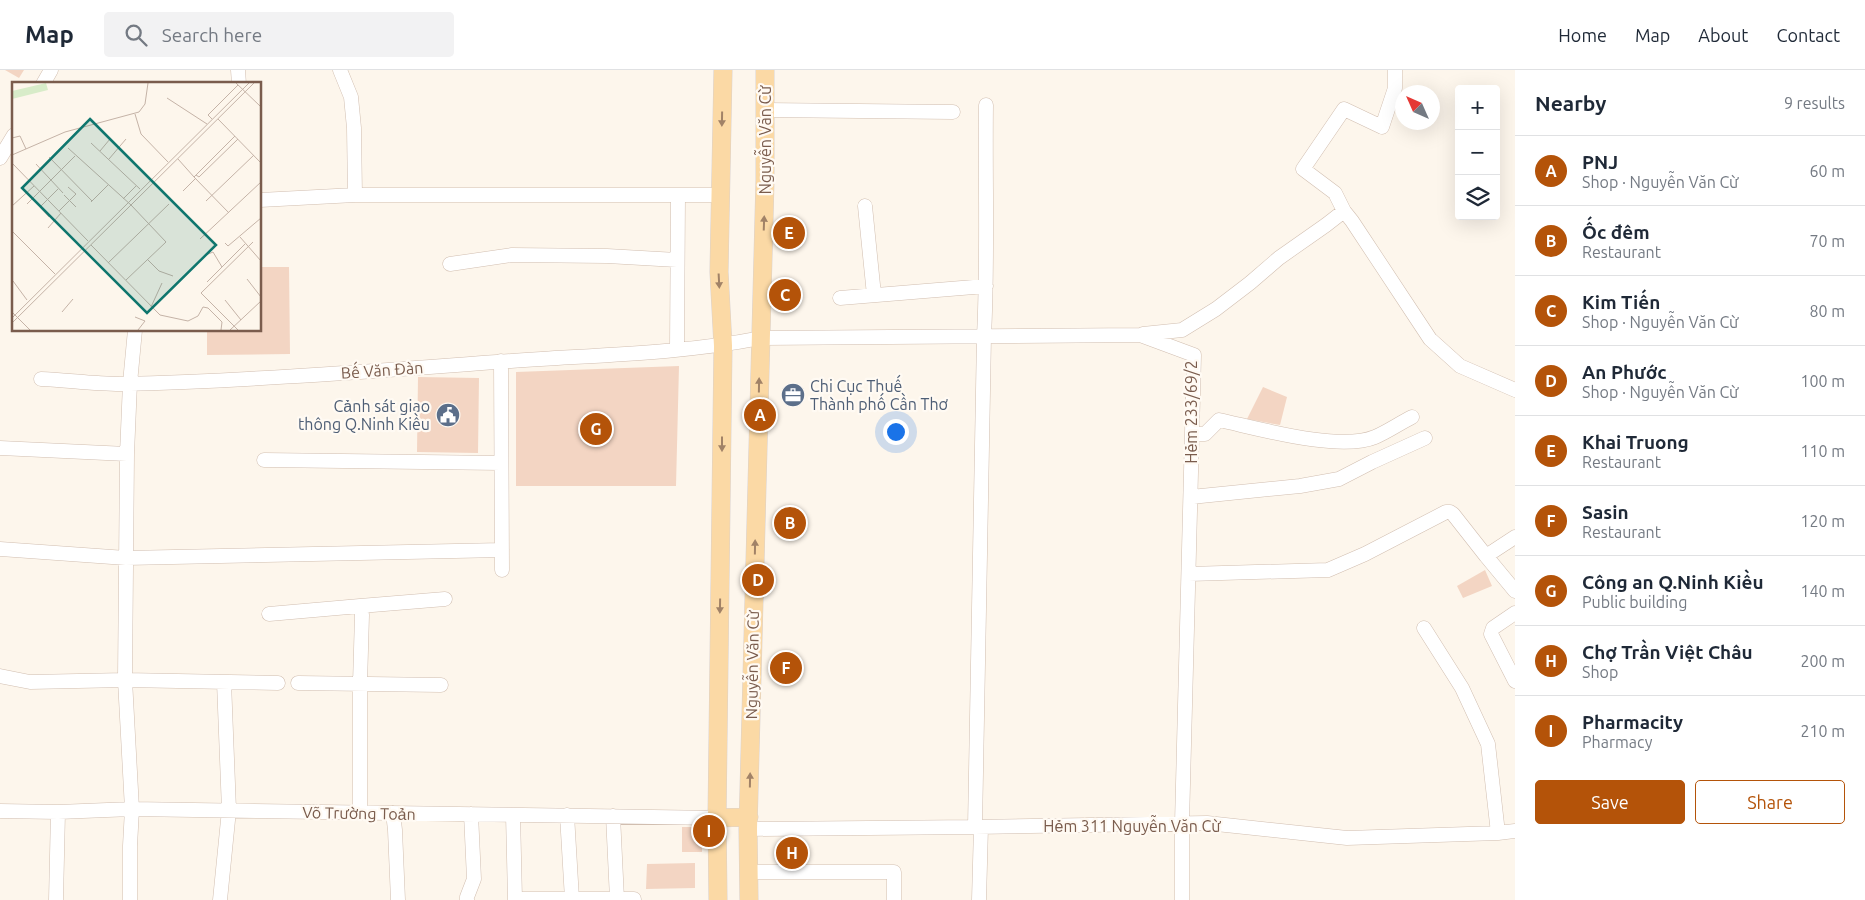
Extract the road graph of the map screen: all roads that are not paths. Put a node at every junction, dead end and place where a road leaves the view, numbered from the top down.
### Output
1 (52, 70) edge
2 (340, 70) edge
3 (723, 70) edge
4 (765, 70) edge
5 (1395, 70) edge
6 (44, 82) edge
7 (986, 105) dead end
8 (765, 110) junction
9 (953, 112) dead end
10 (12, 137) edge
11 (0, 158) edge
12 (355, 194) junction
13 (678, 195) junction
14 (720, 195) junction
15 (261, 200) edge
16 (865, 206) dead end
17 (1344, 210) junction
18 (677, 260) junction
19 (450, 264) dead end
20 (986, 286) junction
21 (874, 295) junction
22 (840, 298) dead end
23 (135, 331) edge
24 (1140, 335) junction
25 (984, 336) junction
26 (760, 338) junction
27 (723, 346) junction
28 (677, 350) junction
29 (501, 361) junction
30 (41, 379) dead end
31 (130, 383) junction
32 (1515, 390) edge
33 (1412, 417) dead end
34 (1192, 434) junction
35 (1425, 438) dead end
36 (0, 448) edge
37 (127, 454) junction
38 (264, 460) dead end
39 (502, 463) junction
40 (1190, 497) junction
41 (1515, 537) edge
42 (0, 549) edge
43 (502, 550) junction
44 (1486, 556) junction
45 (126, 558) junction
46 (502, 570) dead end
47 (1188, 574) junction
48 (1515, 592) edge
49 (445, 599) dead end
50 (360, 606) junction
51 (1515, 613) edge
52 (269, 614) dead end
53 (1424, 628) dead end
54 (0, 676) edge
55 (125, 680) junction
56 (1515, 681) edge
57 (224, 682) junction
58 (278, 683) dead end
59 (298, 683) dead end
60 (360, 684) junction
61 (441, 685) dead end
62 (132, 809) junction
63 (229, 810) junction
64 (0, 811) edge
65 (58, 812) junction
66 (360, 813) junction
67 (393, 813) junction
68 (471, 814) junction
69 (513, 815) junction
70 (568, 816) junction
71 (613, 816) junction
72 (717, 818) junction
73 (749, 823) junction
74 (1182, 823) junction
75 (978, 827) junction
76 (1515, 831) edge
77 (1498, 833) junction
78 (749, 872) junction
79 (572, 899) edge
80 (617, 899) edge
81 (634, 899) edge
82 (56, 900) edge
83 (130, 900) edge
84 (220, 900) edge
85 (398, 900) edge
86 (467, 900) edge
87 (718, 900) edge
88 (749, 900) edge
89 (894, 900) edge
90 (979, 900) edge
91 (1182, 900) edge

1 - 6 street
2 - 12 street
3 -> 14 main road, Nguyễn Văn Cừ
4 - 8 main road, Nguyễn Văn Cừ
5 - 17 street
7 - 20 street
8 - 9 street
26 -> 8 main road, Nguyễn Văn Cừ
10 - 11 street
12 - 13 street
12 - 15 street
13 - 14 street
13 - 18 street
14 -> 27 main road, Nguyễn Văn Cừ
16 - 21 street
17 - 24 street
17 - 32 street
18 - 19 street
18 - 28 street
20 - 21 street
20 - 25 street
21 - 22 street
23 - 31 street
24 - 25 street, Hẻm 233/69/2
24 - 34 street, Hẻm 233/69/2
25 - 26 street, Hẻm 233/69/2
25 - 75 street
26 - 27 street, Hẻm 233/69/2
73 -> 26 main road, Nguyễn Văn Cừ
27 - 28 street, Bế Văn Đàn
27 -> 72 main road, Nguyễn Văn Cừ
28 - 29 street, Bế Văn Đàn
29 - 31 street, Bế Văn Đàn
29 - 39 street
30 - 31 street, Bế Văn Đàn
31 - 37 street
33 - 34 street
34 - 40 street, Hẻm 233/69/2
35 - 40 street
36 - 37 street
37 - 45 street
38 - 39 street
39 - 43 street
40 - 47 street, Hẻm 233/69/2
41 - 44 street
42 - 45 street
43 - 45 street
43 - 46 street
44 - 47 street
44 - 48 street
45 - 55 street
47 - 74 street, Hẻm 233/69/2
49 - 50 street
50 - 52 street
50 - 60 street
51 - 56 street
53 - 77 street
54 - 55 street
55 - 57 street
55 - 62 street
57 - 58 street
57 - 63 street
59 - 60 street
60 - 61 street
60 - 66 street
62 - 63 street, Võ Trường Toản
62 - 65 street, Võ Trường Toản
62 - 83 street
63 - 66 street, Võ Trường Toản
63 - 84 street
64 - 65 street, Võ Trường Toản
65 - 82 street
66 - 67 street, Võ Trường Toản
67 - 68 street, Võ Trường Toản
67 - 85 street
68 - 69 street, Võ Trường Toản
68 - 86 street
69 - 70 street, Võ Trường Toản
69 - 79 street
70 - 71 street, Võ Trường Toản
70 - 79 street
71 - 72 street, Võ Trường Toản
71 - 80 street
72 - 73 main road
72 - 87 main road, Nguyễn Văn Cừ
73 - 75 street, Hẻm 311 Nguyễn Văn Cừ
73 - 78 main road, Nguyễn Văn Cừ
74 - 75 street, Hẻm 311 Nguyễn Văn Cừ
74 - 77 street, Hẻm 311 Nguyễn Văn Cừ
74 - 91 street, Hẻm 233/69/2
75 - 90 street
76 - 77 street, Hẻm 311 Nguyễn Văn Cừ
78 - 88 main road, Nguyễn Văn Cừ
78 - 89 street
79 - 80 street
80 - 81 street

